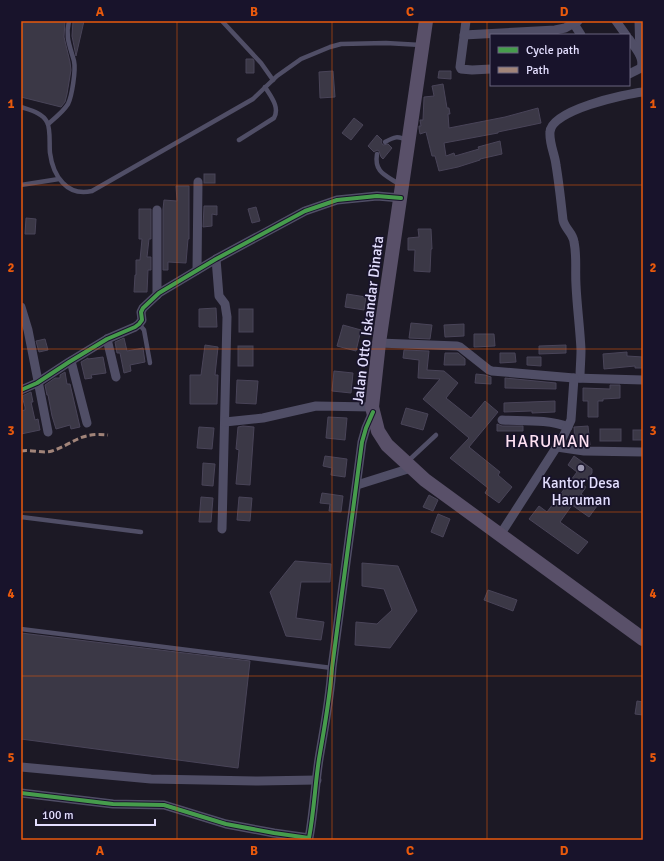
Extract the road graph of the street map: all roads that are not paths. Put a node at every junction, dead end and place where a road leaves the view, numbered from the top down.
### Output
1 (69, 21) edge
2 (426, 21) edge
3 (466, 21) edge
4 (616, 21) edge
5 (639, 21) edge
6 (225, 22) edge
7 (576, 22) edge
8 (581, 34) edge
9 (625, 34) edge
10 (464, 35) junction
11 (630, 40) edge
12 (422, 45) junction
13 (640, 55) junction
14 (490, 69) edge
15 (630, 73) edge
16 (273, 80) junction
17 (265, 87) junction
18 (643, 92) edge
19 (21, 107) edge
20 (48, 124) junction
21 (239, 140) dead end
22 (385, 142) dead end
23 (408, 142) junction
24 (377, 154) dead end
25 (59, 179) junction
26 (198, 182) dead end
27 (21, 184) edge
28 (402, 192) junction
29 (157, 210) dead end
30 (216, 259) junction
31 (198, 270) junction
32 (157, 295) junction
33 (21, 307) edge
34 (139, 324) junction
35 (107, 339) junction
36 (379, 343) junction
37 (71, 361) junction
38 (150, 363) dead end
39 (116, 377) dead end
40 (577, 378) junction
41 (643, 380) edge
42 (37, 383) junction
43 (21, 390) edge
44 (372, 409) junction
45 (502, 420) dead end
46 (225, 422) junction
47 (87, 423) dead end
48 (568, 426) junction
49 (48, 432) dead end
50 (436, 435) dead end
51 (557, 447) junction
52 (643, 452) edge
53 (409, 466) junction
54 (357, 485) junction
55 (21, 517) edge
56 (222, 529) dead end
57 (141, 532) dead end
58 (500, 535) junction
59 (21, 629) edge
60 (643, 639) edge
61 (332, 668) junction
62 (21, 767) edge
63 (317, 780) junction
64 (21, 793) edge
65 (308, 839) edge

1 - 20 lane
2 - 12 main road, Jalan Otto Iskandar Dinata
3 - 10 street
4 - 9 street
5 - 13 street
6 - 16 lane
7 - 8 street
7 - 10 street
10 - 14 street
11 - 13 street
12 - 16 lane
12 - 23 main road, Jalan Otto Iskandar Dinata
13 - 15 street
16 - 17 lane
17 - 21 lane
17 - 25 lane
18 - 40 street
19 - 20 lane
20 - 25 lane
22 - 23 lane
23 - 28 main road, Jalan Otto Iskandar Dinata
24 - 28 lane
25 - 27 lane
26 - 31 street
28 - 30 street
28 - 36 main road, Jalan Otto Iskandar Dinata
29 - 32 street
30 - 31 street
30 - 46 street
31 - 32 street
32 - 34 street
33 - 42 street
34 - 35 street
34 - 38 lane
35 - 37 street
35 - 39 street
36 - 40 street
36 - 44 main road, Jalan Otto Iskandar Dinata
37 - 42 street
37 - 47 street
40 - 41 street
40 - 48 street
42 - 43 street
42 - 49 street
44 - 46 street
44 - 53 main road, Jalan Otto Iskandar Dinata
44 - 54 street
45 - 48 street
46 - 56 street
48 - 51 street
50 - 53 lane
51 - 52 street
51 - 58 street
53 - 54 street
53 - 58 main road, Jalan Otto Iskandar Dinata
54 - 61 street
55 - 57 lane
58 - 60 main road, Jalan Otto Iskandar Dinata
59 - 61 lane
61 - 63 street
62 - 63 street
63 - 65 street
64 - 65 street

